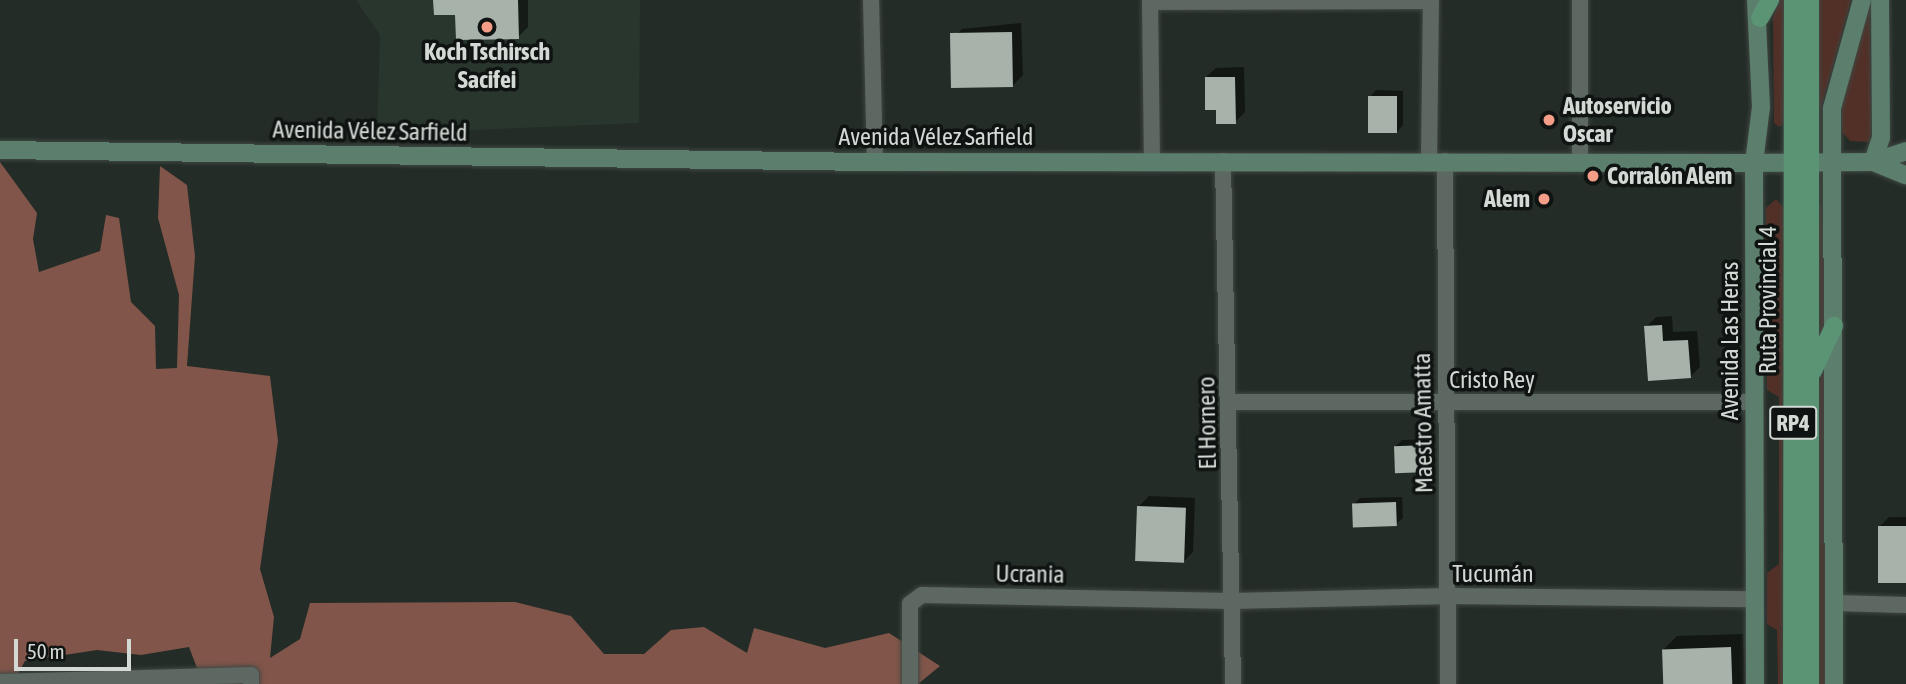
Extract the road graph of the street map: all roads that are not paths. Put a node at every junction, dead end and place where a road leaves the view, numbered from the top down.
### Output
1 (871, 0) edge
2 (1580, 0) edge
3 (1756, 0) edge
4 (1770, 0) edge
5 (1793, 0) edge
6 (1810, 0) edge
7 (1862, 0) edge
8 (1880, 0) edge
9 (1150, 1) edge
10 (1431, 1) edge
11 (1760, 18) junction
12 (0, 150) edge
13 (1906, 151) edge
14 (1152, 161) junction
15 (1223, 161) junction
16 (875, 162) junction
17 (1437, 162) junction
18 (1580, 162) junction
19 (1802, 162) junction
20 (1835, 162) junction
21 (1873, 162) junction
22 (1754, 163) junction
23 (1906, 175) edge
24 (1834, 326) junction
25 (1810, 378) junction
26 (1230, 402) junction
27 (1754, 402) junction
28 (1444, 403) junction
29 (1448, 596) junction
30 (1754, 599) junction
31 (1233, 601) junction
32 (1835, 603) junction
33 (1906, 606) edge
34 (251, 679) edge
35 (0, 682) edge
36 (910, 684) edge
37 (1233, 684) edge
38 (1448, 684) edge
39 (1755, 684) edge
40 (1792, 684) edge
41 (1810, 684) edge
42 (1834, 684) edge

1 - 16 street
2 - 18 street
3 - 11 main road, Avenida Las Heras
4 - 11 main road
5 - 19 main road, Ruta Provincial 4 / RP4
6 - 19 main road, Ruta Provincial 4 / RP4
7 - 20 main road
8 - 21 main road
9 - 10 street
9 - 14 street
10 - 17 street
11 - 22 main road, Avenida Las Heras
12 - 16 main road, Avenida Vélez Sarfield
13 - 21 main road, Avenida Vélez Sarfield
14 - 15 main road, Avenida Vélez Sarfield
14 - 16 main road, Avenida Vélez Sarfield
15 - 17 main road, Avenida Vélez Sarfield
15 - 26 street, El Hornero
17 - 18 main road, Avenida Vélez Sarfield
17 - 28 street, Maestro Amatta
18 - 22 main road, Avenida Vélez Sarfield
19 - 20 main road, Avenida Vélez Sarfield
19 - 22 main road, Avenida Vélez Sarfield
19 - 25 main road, Ruta Provincial 4 / RP4
19 - 40 main road, Ruta Provincial 4 / RP4
20 - 21 main road, Avenida Vélez Sarfield
20 - 24 main road
21 - 23 main road, Avenida Vélez Sarfield
22 - 27 main road, Avenida Las Heras
24 - 25 main road
24 - 32 main road
25 - 41 main road, Ruta Provincial 4 / RP4
26 - 28 street, Cristo Rey
26 - 31 street, El Hornero
27 - 28 street, Cristo Rey
27 - 30 main road, Avenida Las Heras
28 - 29 street, Maestro Amatta
29 - 30 street, Tucumán
29 - 31 street, Tucumán
29 - 38 street, Maestro Amatta
30 - 39 main road, Avenida Las Heras
31 - 36 street, Ucrania
31 - 37 street, El Hornero
32 - 33 street
32 - 42 main road
34 - 35 street

